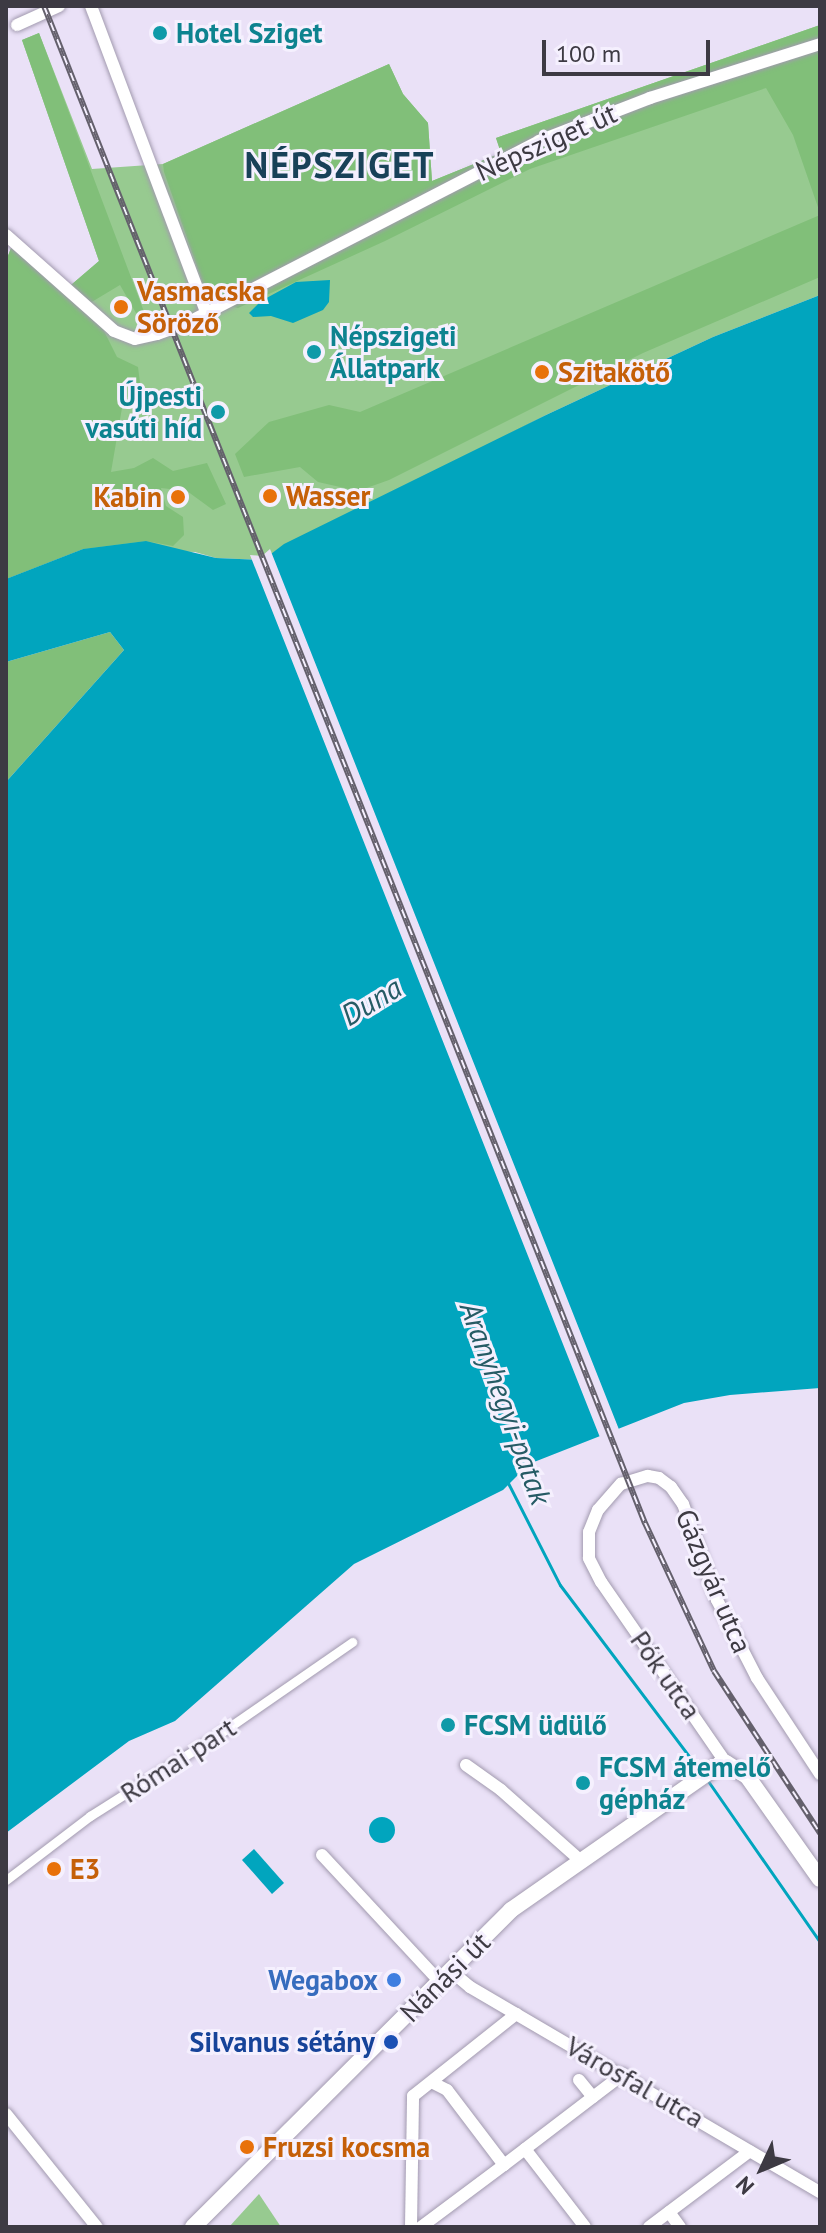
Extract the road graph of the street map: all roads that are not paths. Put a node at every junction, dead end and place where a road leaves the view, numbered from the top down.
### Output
1 (59, 6) edge
2 (91, 6) edge
3 (17, 25) dead end
4 (820, 44) edge
5 (6, 235) edge
6 (206, 312) junction
7 (601, 1582) joint
8 (352, 1642) dead end
9 (722, 1764) junction
10 (466, 1765) dead end
11 (820, 1774) edge
12 (322, 1855) dead end
13 (581, 1861) junction
14 (820, 1879) edge
15 (6, 1880) edge
16 (446, 1976) junction
17 (516, 2014) junction
18 (623, 2074) junction
19 (579, 2080) dead end
20 (433, 2083) junction
21 (593, 2097) junction
22 (6, 2114) edge
23 (525, 2149) junction
24 (750, 2151) junction
25 (504, 2165) junction
26 (820, 2192) edge
27 (669, 2212) junction
28 (97, 2227) edge
29 (193, 2227) edge
30 (411, 2227) edge
31 (421, 2227) edge
32 (585, 2227) edge
33 (649, 2227) edge
34 (680, 2227) edge

1 - 3 street
2 - 6 street
4 - 6 street, Népsziget út
5 - 6 street, Népsziget út
7 - 9 street, Pók utca
7 - 11 street, Gázgyár utca
8 - 15 street, Római part
9 - 13 street, Nánási út
9 - 14 street, Pók utca
10 - 13 street
12 - 16 street, Városfal utca
13 - 16 street, Nánási út
16 - 17 street, Városfal utca
16 - 29 street, Nánási út
17 - 18 street, Városfal utca
17 - 20 street
18 - 21 street
18 - 24 street, Városfal utca
19 - 21 street
20 - 25 street
20 - 30 street
21 - 23 street
22 - 28 street
23 - 25 street
23 - 32 street
24 - 26 street, Városfal utca
24 - 27 street
25 - 31 street
27 - 33 street
27 - 34 street

